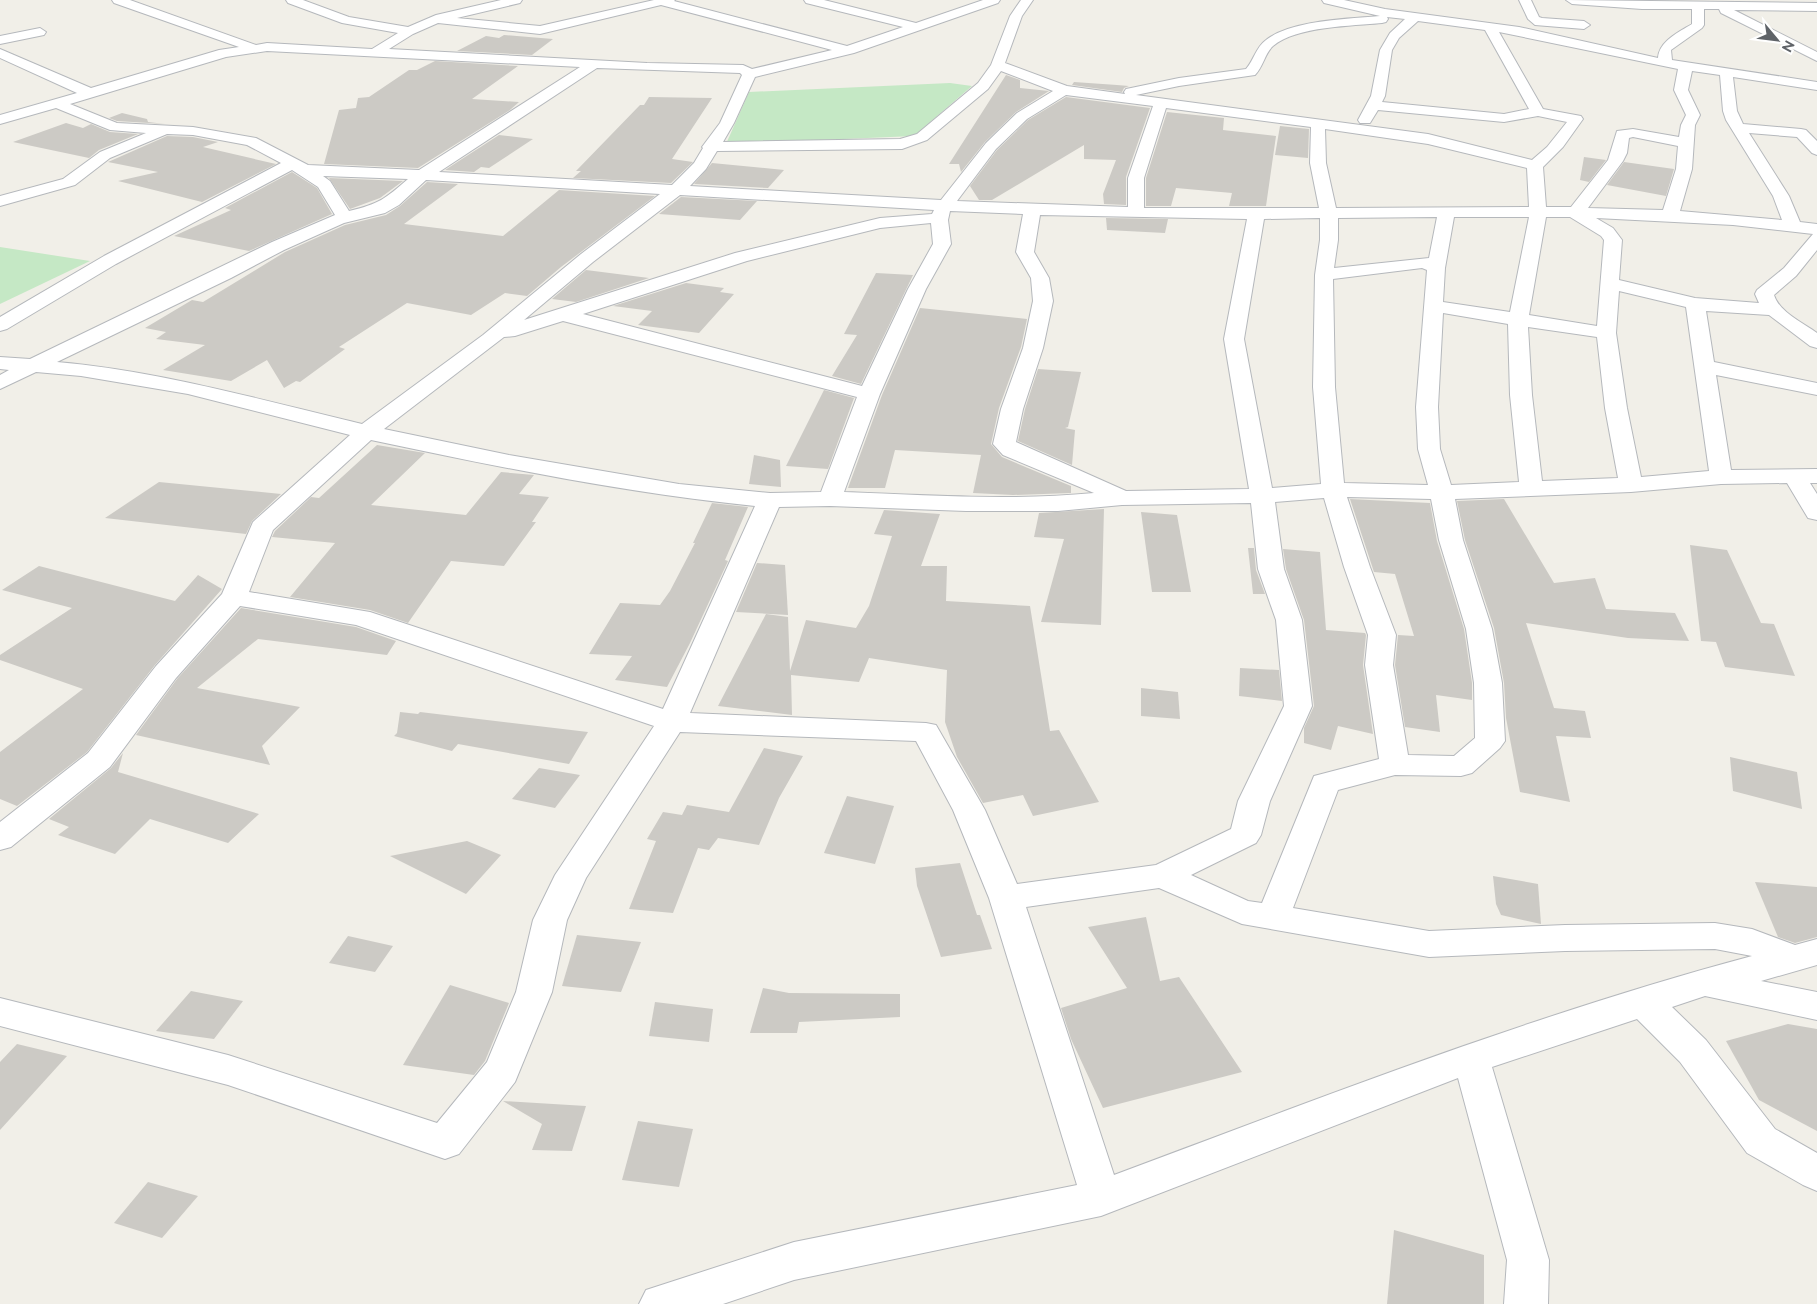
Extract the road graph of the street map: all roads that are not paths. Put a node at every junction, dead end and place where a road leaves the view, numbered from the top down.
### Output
1 (118, 0) edge
2 (292, 0) edge
3 (516, 0) edge
4 (810, 0) edge
5 (955, 0) edge
6 (994, 0) edge
7 (1027, 0) edge
8 (1328, 0) edge
9 (1525, 0) edge
10 (1572, 0) edge
11 (665, 1) edge
12 (452, 2) dead end
13 (1696, 3) edge
14 (980, 5) junction
15 (1715, 6) junction
16 (1817, 7) edge
17 (474, 9) junction
18 (1414, 18) junction
19 (436, 19) junction
20 (1584, 25) junction
21 (1489, 26) junction
22 (918, 27) junction
23 (409, 31) junction
24 (40, 32) dead end
25 (0, 40) edge
26 (1582, 44) junction
27 (253, 48) junction
28 (849, 50) junction
29 (0, 53) edge
30 (374, 53) junction
31 (1817, 57) edge
32 (1664, 63) junction
33 (595, 64) junction
34 (998, 65) junction
35 (1686, 66) junction
36 (1726, 72) junction
37 (749, 74) junction
38 (1817, 86) edge
39 (1064, 90) junction
40 (90, 93) junction
41 (1124, 98) junction
42 (56, 103) junction
43 (1161, 103) junction
44 (1374, 105) junction
45 (1538, 112) junction
46 (1504, 118) junction
47 (0, 120) edge
48 (1318, 124) junction
49 (1738, 128) junction
50 (1361, 129) junction
51 (167, 130) junction
52 (1686, 143) junction
53 (710, 147) junction
54 (1817, 150) edge
55 (1479, 151) junction
56 (1535, 165) junction
57 (299, 167) junction
58 (423, 175) junction
59 (675, 190) junction
60 (0, 201) edge
61 (1032, 209) junction
62 (943, 211) junction
63 (1446, 212) junction
64 (1538, 212) junction
65 (1136, 213) junction
66 (1575, 213) junction
67 (1329, 214) junction
68 (1256, 215) junction
69 (1670, 215) junction
70 (346, 218) junction
71 (1793, 226) junction
72 (1817, 229) edge
73 (1817, 238) edge
74 (1436, 268) junction
75 (1324, 275) junction
76 (1610, 283) junction
77 (1696, 304) junction
78 (1434, 306) junction
79 (1773, 310) junction
80 (560, 314) junction
81 (1518, 320) junction
82 (0, 325) edge
83 (1606, 333) junction
84 (1813, 337) edge
85 (490, 338) junction
86 (0, 362) edge
87 (31, 366) junction
88 (1706, 368) junction
89 (0, 383) edge
90 (1816, 392) edge
91 (869, 394) junction
92 (366, 432) junction
93 (1806, 476) edge
94 (1720, 477) junction
95 (1631, 485) junction
96 (1531, 488) junction
97 (1333, 490) junction
98 (1442, 492) junction
99 (1262, 496) junction
100 (1122, 498) junction
101 (830, 499) junction
102 (770, 500) junction
103 (1817, 513) edge
104 (234, 597) junction
105 (672, 722) junction
106 (1395, 765) junction
107 (0, 839) edge
108 (1162, 876) junction
109 (1006, 898) junction
110 (1273, 917) junction
111 (1805, 955) edge
112 (1703, 983) junction
113 (1642, 1002) junction
114 (1817, 1006) edge
115 (0, 1012) edge
116 (1471, 1058) junction
117 (1817, 1173) edge
118 (1100, 1198) junction
119 (661, 1304) edge
120 (1526, 1304) edge

1 - 27 street
2 - 23 street
3 - 17 street
4 - 22 street
5 - 14 street
6 - 14 street
7 - 34 street
8 - 18 street
9 - 20 street
10 - 13 street
10 - 20 street
11 - 19 street
11 - 28 street
12 - 17 street
13 - 15 street
13 - 32 street
14 - 22 street
15 - 16 street
15 - 31 street
17 - 19 street
18 - 21 street
18 - 41 street
18 - 44 street
19 - 23 street
20 - 26 street
21 - 26 street
21 - 45 street
22 - 28 street
23 - 30 street
24 - 25 street
26 - 32 street
27 - 30 street
27 - 40 street
28 - 37 street
29 - 40 street
30 - 33 street
32 - 35 street
33 - 37 street
33 - 58 street
34 - 39 street
34 - 53 street
35 - 36 street
35 - 52 street
36 - 38 street
36 - 49 street
37 - 53 street
39 - 41 street
39 - 62 street
40 - 42 street
41 - 43 street
42 - 47 street
42 - 51 street
43 - 48 street
43 - 65 street
44 - 46 street
44 - 50 street
45 - 46 street
45 - 56 street
46 - 55 street
48 - 50 street
48 - 67 street
49 - 54 street
49 - 71 street
50 - 55 street
51 - 57 street
51 - 60 street
52 - 66 street
52 - 69 street
53 - 59 street
55 - 56 street
56 - 64 street
57 - 58 street
57 - 70 street
57 - 82 street
58 - 59 street
58 - 70 street
59 - 62 street
59 - 85 street
61 - 62 street
61 - 65 street
61 - 100 street
62 - 80 street
62 - 91 street
63 - 64 street
63 - 67 street
63 - 74 street
64 - 66 street
64 - 81 street
65 - 68 street
66 - 69 street
66 - 76 street
67 - 68 street
67 - 75 street
68 - 99 street
69 - 71 street
70 - 87 street
71 - 72 street
73 - 79 street
74 - 75 street
74 - 78 street
75 - 97 street
76 - 77 street
76 - 83 street
77 - 79 street
77 - 88 street
78 - 81 street
78 - 98 street
79 - 84 street
80 - 85 street
80 - 91 street
81 - 83 street
81 - 96 street
83 - 95 street
85 - 92 street
86 - 87 street
87 - 89 street
87 - 92 street
88 - 90 street
88 - 94 street
91 - 101 street
92 - 102 street
92 - 104 street
93 - 94 street
93 - 103 street
94 - 95 street
95 - 96 street
96 - 98 street
97 - 98 street
97 - 99 street
97 - 106 street
98 - 106 street
99 - 100 street
99 - 108 street
100 - 101 street
101 - 102 street
102 - 105 street
104 - 105 street
104 - 107 street
105 - 109 street
105 - 115 street
106 - 110 street
108 - 109 street
108 - 110 street
109 - 118 street
110 - 111 street
111 - 112 street
112 - 113 street
112 - 114 street
113 - 116 street
113 - 117 street
116 - 118 street
116 - 120 street
118 - 119 street

